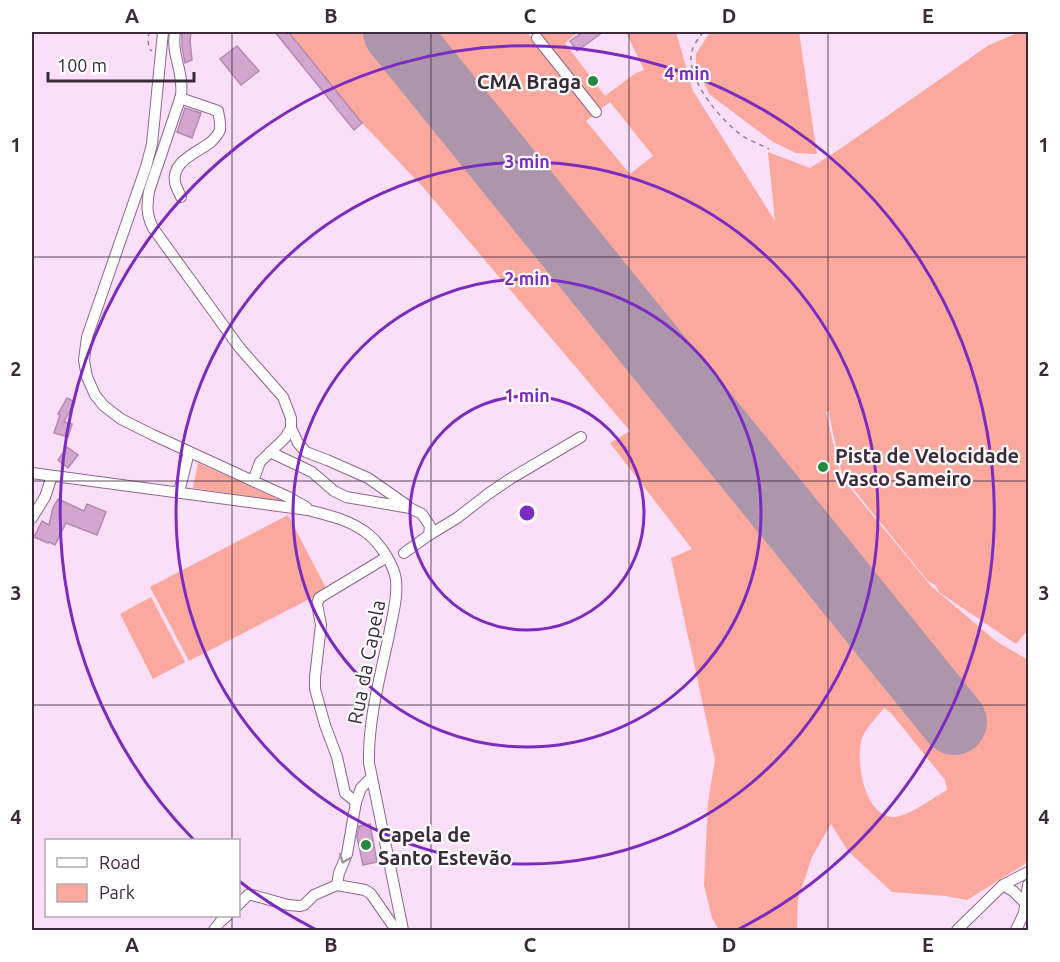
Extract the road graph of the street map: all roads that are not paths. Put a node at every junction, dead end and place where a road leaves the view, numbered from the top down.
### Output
1 (163, 32) edge
2 (175, 32) edge
3 (537, 38) dead end
4 (180, 98) junction
5 (596, 112) dead end
6 (181, 196) dead end
7 (291, 428) junction
8 (581, 437) dead end
9 (189, 452) junction
10 (270, 453) junction
11 (32, 473) edge
12 (52, 476) junction
13 (253, 481) junction
14 (179, 492) junction
15 (411, 508) junction
16 (312, 511) junction
17 (32, 518) edge
18 (429, 535) junction
19 (404, 554) dead end
20 (387, 557) junction
21 (371, 778) junction
22 (356, 802) junction
23 (1029, 872) edge
24 (337, 885) junction
25 (1003, 885) junction
26 (1029, 885) edge
27 (240, 903) edge
28 (1025, 903) junction
29 (225, 917) edge
30 (214, 930) edge
31 (396, 930) edge
32 (403, 930) edge
33 (957, 930) edge
34 (1016, 930) edge

1 - 9 street
2 - 4 street
3 - 5 street
4 - 6 street
4 - 7 street
7 - 10 street
7 - 15 street
8 - 18 street
9 - 13 street
9 - 14 street
10 - 13 street
10 - 15 street
11 - 12 street, Rua da Capela
12 - 14 street, Rua da Capela
12 - 17 street
13 - 16 street
14 - 16 street, Rua da Capela
15 - 18 street
16 - 20 street, Rua da Capela
18 - 19 street
20 - 21 street, Rua da Capela
20 - 22 street
21 - 22 street
21 - 32 street, Rua da Capela
22 -> 24 street
23 - 25 street
24 - 27 street
24 - 31 street
25 - 28 street
25 - 33 street
26 - 28 street
28 - 34 street
29 - 30 street

